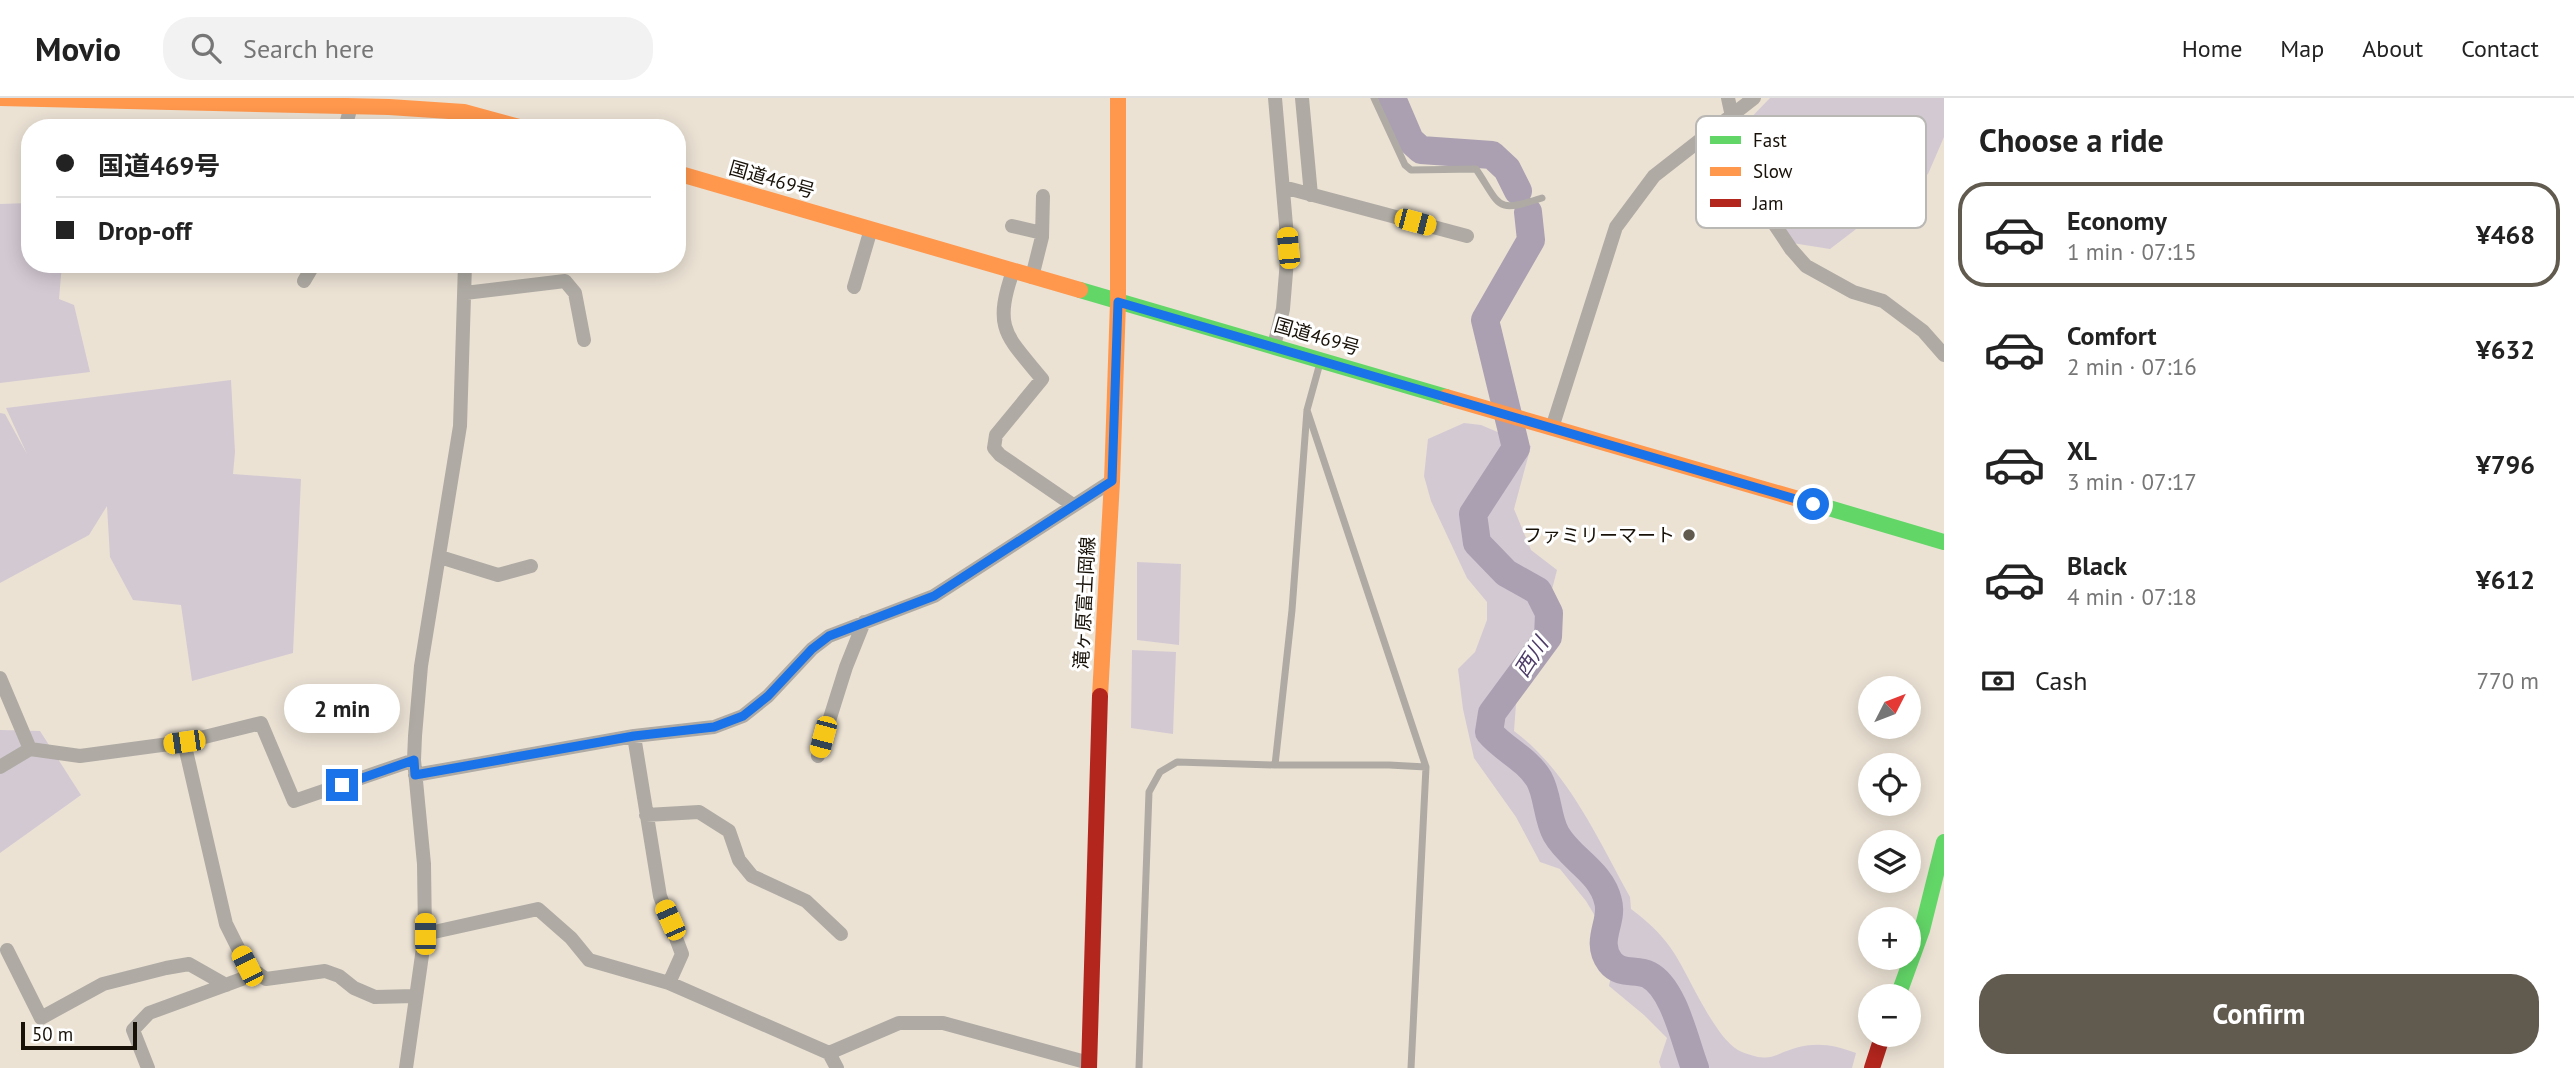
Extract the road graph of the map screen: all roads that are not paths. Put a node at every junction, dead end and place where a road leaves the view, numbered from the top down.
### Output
1 (0, 98) edge
2 (482, 98) edge
3 (1118, 98) edge
4 (1275, 98) edge
5 (1302, 98) edge
6 (1374, 98) edge
7 (1728, 98) edge
8 (1754, 98) edge
9 (203, 101) edge
10 (351, 106) junction
11 (1731, 114) junction
12 (1729, 116) edge
13 (469, 118) edge
14 (347, 119) edge
15 (1696, 142) edge
16 (686, 176) edge
17 (1283, 187) junction
18 (1311, 195) junction
19 (1043, 196) dead end
20 (1542, 198) dead end
21 (1012, 226) dead end
22 (1777, 228) edge
23 (871, 229) junction
24 (1042, 233) junction
25 (1467, 236) dead end
26 (1013, 271) junction
27 (309, 273) edge
28 (465, 273) edge
29 (1032, 276) junction
30 (304, 281) dead end
31 (854, 287) dead end
32 (465, 293) junction
33 (1118, 302) junction
34 (584, 340) dead end
35 (1274, 346) junction
36 (1944, 355) edge
37 (1321, 359) junction
38 (1307, 410) junction
39 (1552, 428) junction
40 (1112, 481) junction
41 (1073, 505) junction
42 (1944, 542) edge
43 (440, 557) junction
44 (531, 566) dead end
45 (864, 622) junction
46 (0, 678) edge
47 (634, 736) junction
48 (184, 742) junction
49 (30, 749) junction
50 (818, 756) dead end
51 (1275, 765) junction
52 (0, 767) edge
53 (415, 767) junction
54 (1426, 767) junction
55 (646, 815) junction
56 (1944, 842) edge
57 (841, 933) dead end
58 (425, 934) junction
59 (7, 950) dead end
60 (258, 973) junction
61 (669, 983) junction
62 (1902, 984) edge
63 (226, 985) junction
64 (415, 996) junction
65 (1879, 1047) edge
66 (829, 1053) junction
67 (1089, 1066) edge
68 (148, 1068) edge
69 (406, 1068) edge
70 (837, 1068) edge
71 (1139, 1068) edge
72 (1411, 1068) edge
73 (1872, 1068) edge

1 - 9 main road
2 - 13 street
3 - 33 main road, 滝ヶ原富士岡線
4 - 17 street
5 - 18 street
6 - 20 lane
7 - 11 street
8 - 11 street
9 - 10 main road
10 - 13 main road
10 - 14 street
11 - 12 street
15 - 39 street
16 - 23 main road, 国道469号
17 - 18 street
17 - 35 street
18 - 25 street
19 - 24 street
21 - 24 street
22 - 36 street
23 - 26 main road, 国道469号
23 - 31 street
24 - 29 street
26 - 29 main road, 国道469号
26 - 41 street
27 - 30 street
28 - 32 street
29 - 33 main road, 国道469号
32 - 34 street
32 - 43 street
33 - 35 main road, 国道469号
33 - 40 main road, 滝ヶ原富士岡線
35 - 37 main road, 国道469号
37 - 38 lane
37 - 39 main road, 国道469号
38 - 51 lane
38 - 54 lane
39 - 42 main road, 国道469号
40 - 41 street
40 - 67 main road, 滝ヶ原富士岡線
41 - 45 street
43 - 44 street
43 - 53 street
45 - 47 street
45 - 50 street
46 - 49 street
47 - 53 street
47 - 55 street
48 - 49 street
48 - 53 street
48 - 60 street
49 - 52 street
51 - 54 lane
51 - 71 lane
53 - 58 street
54 - 72 lane
55 - 57 street
55 - 61 street
56 - 62 main road
58 - 61 street
58 - 64 street
59 - 63 street
60 - 63 street
60 - 64 street
61 - 66 street
63 - 68 street
64 - 69 street
65 - 73 main road
66 - 67 street
66 - 70 street

